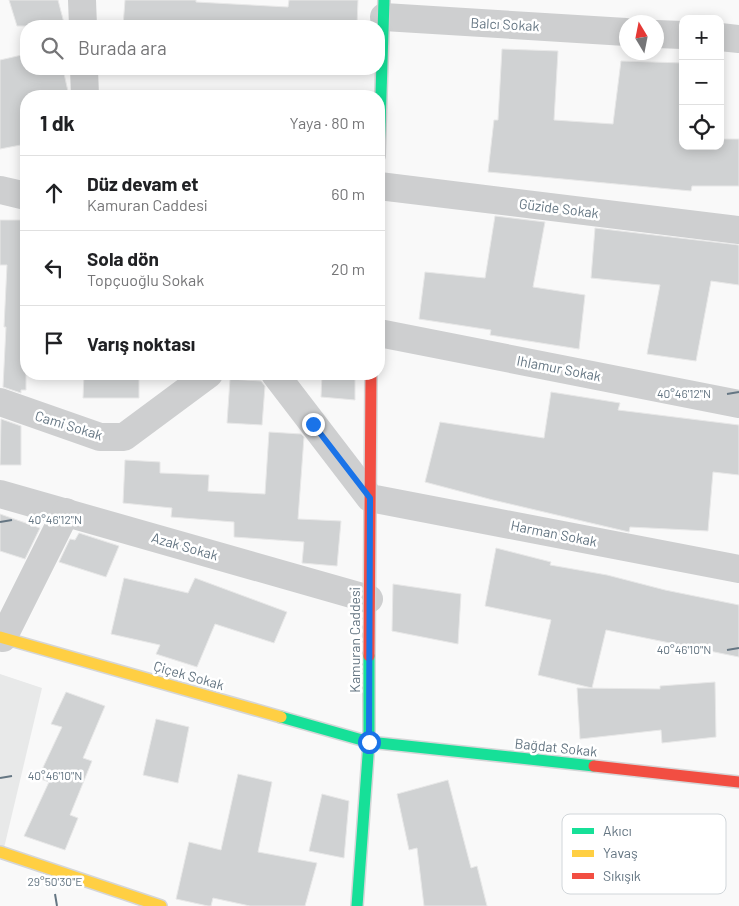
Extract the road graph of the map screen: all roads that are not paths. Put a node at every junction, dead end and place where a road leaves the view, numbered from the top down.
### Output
1 (82, 0) edge
2 (384, 9) edge
3 (83, 20) edge
4 (619, 31) edge
5 (664, 34) edge
6 (679, 35) edge
7 (724, 37) edge
8 (739, 38) edge
9 (84, 75) edge
10 (380, 75) edge
11 (85, 90) edge
12 (380, 90) edge
13 (385, 187) edge
14 (0, 190) edge
15 (20, 195) edge
16 (739, 230) edge
17 (385, 334) edge
18 (201, 380) edge
19 (280, 380) edge
20 (371, 380) edge
21 (0, 402) edge
22 (739, 404) edge
23 (0, 494) edge
24 (370, 498) junction
25 (66, 512) junction
26 (739, 569) edge
27 (369, 599) junction
28 (2, 637) edge
29 (369, 742) junction
30 (739, 782) edge
31 (0, 852) edge
32 (161, 906) edge
33 (357, 906) edge

1 - 3 street
2 - 4 street, Balcı Sokak
5 - 6 street
7 - 8 street
9 - 11 street
10 - 12 street
13 - 16 street, Güzide Sokak
14 - 15 street
17 - 22 street, Ihlamur Sokak
18 - 21 street, Cami Sokak
19 - 24 street
20 - 24 street, Kamuran Caddesi
23 - 25 street, Azak Sokak
24 - 26 street, Harman Sokak
24 - 27 street, Kamuran Caddesi
25 - 27 street, Azak Sokak
25 - 28 street
27 - 29 street, Kamuran Caddesi
28 - 29 street, Çiçek Sokak
29 - 30 street, Bağdat Sokak
29 - 33 street, Kamuran Caddesi
31 - 32 street

